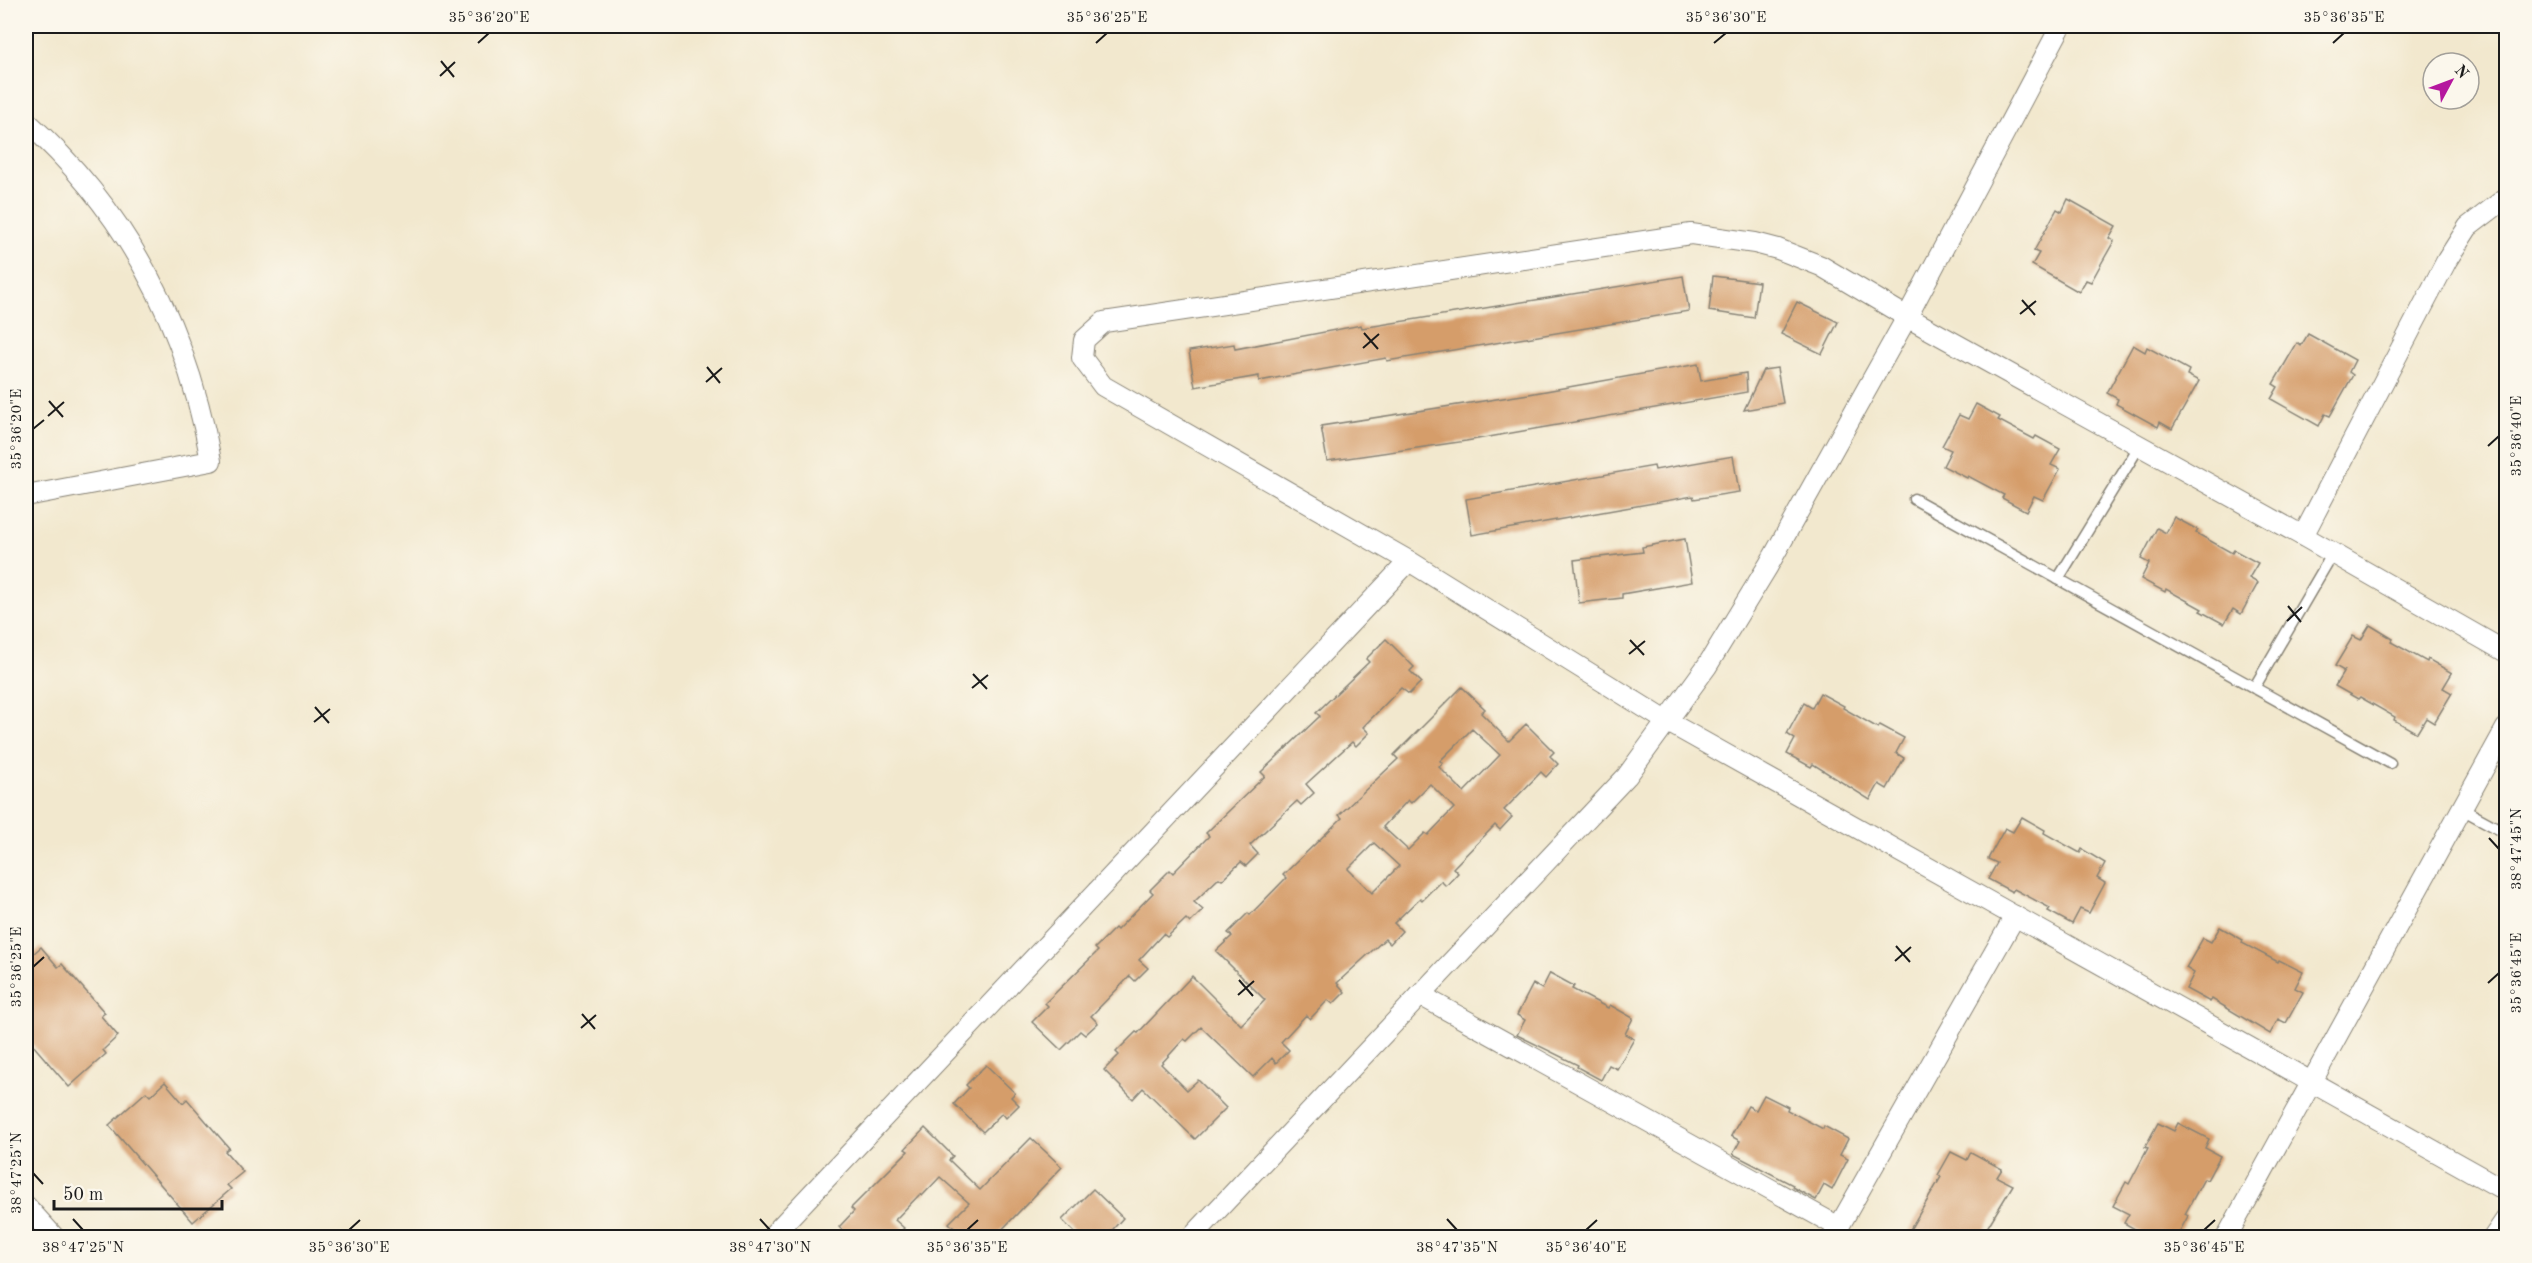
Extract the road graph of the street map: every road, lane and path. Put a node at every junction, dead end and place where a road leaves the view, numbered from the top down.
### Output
1 (2061, 26) edge
2 (26, 121) edge
3 (2506, 198) edge
4 (1907, 316) junction
5 (2140, 445) junction
6 (26, 496) edge
7 (1914, 499) dead end
8 (2303, 536) junction
9 (2333, 553) junction
10 (1409, 561) junction
11 (2058, 579) junction
12 (2506, 652) edge
13 (2254, 688) junction
14 (1668, 722) junction
15 (2506, 728) edge
16 (2390, 763) dead end
17 (2462, 809) junction
18 (2506, 832) edge
19 (2014, 916) junction
20 (1420, 995) junction
21 (2313, 1082) junction
22 (2506, 1191) edge
23 (26, 1206) edge
24 (2506, 1219) edge
25 (1836, 1232) edge
26 (55, 1238) edge
27 (770, 1238) edge
28 (1191, 1238) edge
29 (2226, 1238) edge
30 (2493, 1238) edge

1 - 4 street
2 - 6 street
3 - 8 street
4 - 5 street
4 - 10 street
4 - 14 street
5 - 8 street
5 - 11 lane
7 - 11 lane
8 - 9 street
9 - 12 street
9 - 13 lane
10 - 14 street
10 - 27 street
11 - 13 lane
13 - 16 lane
14 - 19 street
14 - 20 street
15 - 17 street
17 - 18 lane
17 - 21 street
19 - 21 street
19 - 25 street
20 - 25 street
20 - 28 street
21 - 22 street
21 - 29 street
23 - 26 street
24 - 30 street

